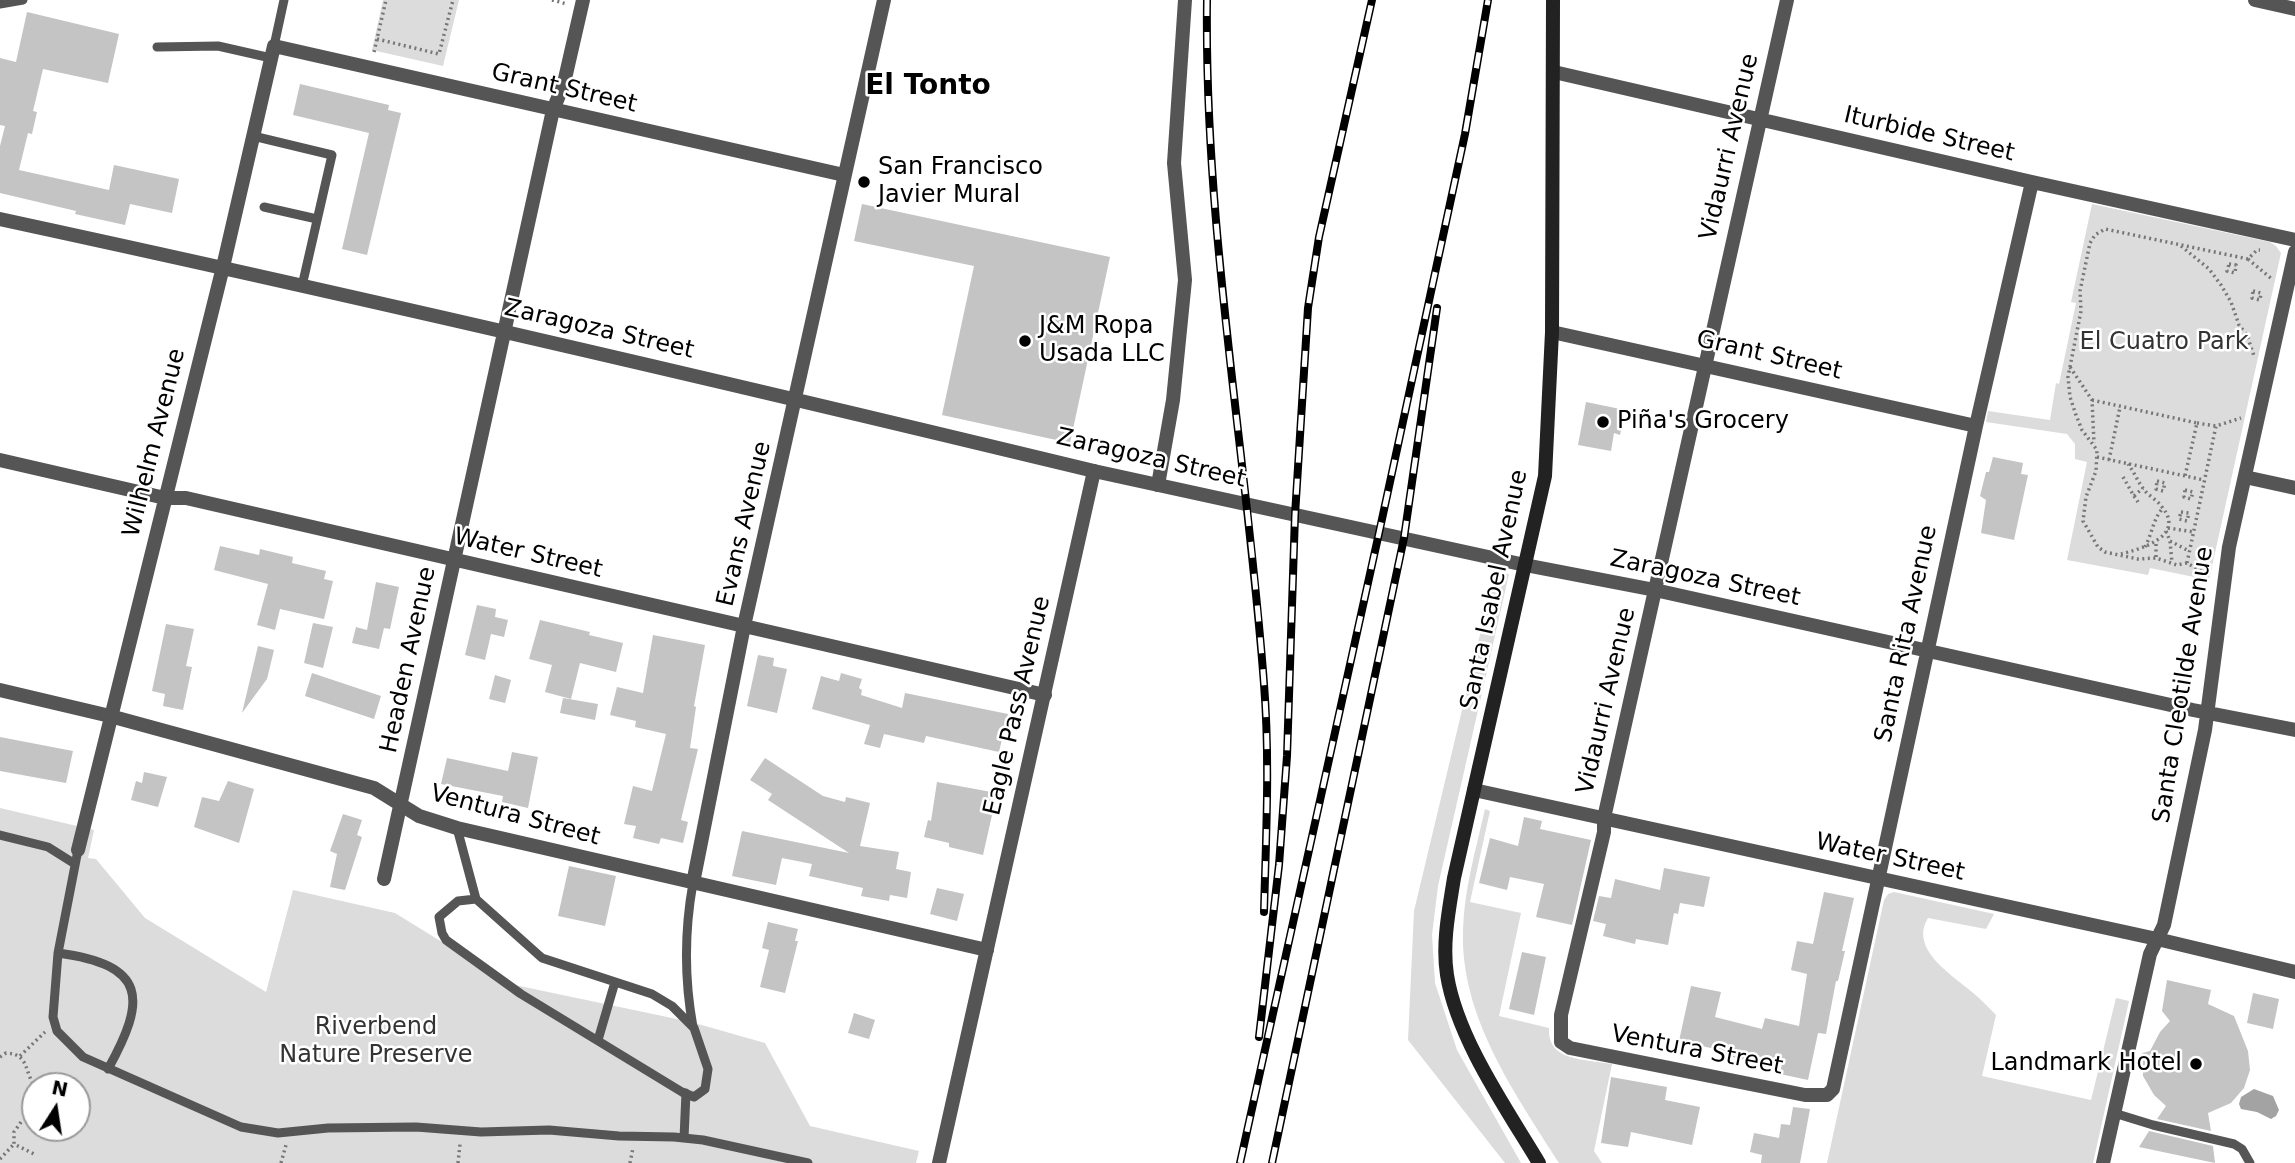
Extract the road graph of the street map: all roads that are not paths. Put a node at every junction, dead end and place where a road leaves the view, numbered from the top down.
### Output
1 (23, 0) edge
2 (284, 0) edge
3 (583, 0) edge
4 (884, 0) edge
5 (1185, 0) edge
6 (1553, 0) edge
7 (1787, 0) edge
8 (2255, 0) edge
9 (0, 4) edge
10 (2295, 9) edge
11 (157, 47) dead end
12 (273, 52) junction
13 (1554, 72) junction
14 (553, 110) junction
15 (1760, 118) junction
16 (253, 136) junction
17 (844, 175) junction
18 (2032, 182) junction
19 (264, 207) dead end
20 (0, 219) edge
21 (317, 219) junction
22 (2295, 240) edge
23 (2295, 252) edge
24 (223, 267) junction
25 (302, 286) junction
26 (503, 332) junction
27 (1552, 332) junction
28 (1704, 364) junction
29 (796, 399) junction
30 (1976, 426) junction
31 (0, 460) edge
32 (1094, 471) junction
33 (2245, 477) junction
34 (1158, 485) junction
35 (2295, 488) edge
36 (165, 498) junction
37 (454, 560) junction
38 (1525, 565) junction
39 (1655, 590) junction
40 (744, 626) junction
41 (1927, 652) junction
42 (0, 690) edge
43 (1045, 695) junction
44 (2208, 712) junction
45 (110, 716) junction
46 (2295, 730) edge
47 (1474, 790) junction
48 (401, 805) junction
49 (1604, 818) junction
50 (457, 828) junction
51 (0, 835) edge
52 (77, 857) junction
53 (384, 879) dead end
54 (1878, 879) junction
55 (693, 883) junction
56 (475, 900) junction
57 (2157, 939) junction
58 (987, 950) junction
59 (58, 953) junction
60 (2295, 972) edge
61 (615, 982) junction
62 (694, 1028) junction
63 (597, 1040) junction
64 (1561, 1042) joint
65 (108, 1069) junction
66 (686, 1093) junction
67 (1827, 1095) joint
68 (2114, 1114) junction
69 (684, 1138) junction
70 (808, 1163) edge
71 (939, 1163) edge
72 (1539, 1163) edge
73 (2103, 1163) edge
74 (2250, 1163) edge

1 - 9 lane
2 - 12 lane
3 - 14 street, Headen Avenue
4 - 17 street, Evans Avenue
5 - 34 street
6 - 13 main road, Santa Isabel Avenue
7 - 15 street, Vidaurri Avenue
8 - 10 street
11 - 12 lane
12 - 14 street, Grant Street
12 - 16 street, Wilhelm Avenue
13 - 15 street, Iturbide Street
13 - 27 main road, Santa Isabel Avenue
14 - 17 street, Grant Street
14 - 26 street, Headen Avenue
15 - 18 street, Iturbide Street
15 - 28 street, Vidaurri Avenue
16 - 21 lane
16 - 24 street, Wilhelm Avenue
17 - 29 street, Evans Avenue
18 - 22 street, Iturbide Street
18 - 30 street, Santa Rita Avenue
19 - 21 lane
20 - 24 street, Zaragoza Street
21 - 25 lane
23 - 33 street, Santa Cleotilde Avenue
24 - 25 street, Zaragoza Street
24 - 36 street, Wilhelm Avenue
25 - 26 street, Zaragoza Street
26 - 29 street, Zaragoza Street
26 - 37 street, Headen Avenue
27 - 28 street, Grant Street
27 - 38 main road, Santa Isabel Avenue
28 - 30 street, Grant Street
28 - 39 street, Vidaurri Avenue
29 - 32 street, Zaragoza Street
29 - 40 street, Evans Avenue
30 - 41 street, Santa Rita Avenue
31 - 36 street, Water Street
32 - 34 street, Zaragoza Street
32 - 43 street, Eagle Pass Avenue
33 - 35 street
33 - 44 street, Santa Cleotilde Avenue
34 - 38 street, Zaragoza Street
36 - 37 street, Water Street
36 - 45 street, Wilhelm Avenue
37 - 40 street, Water Street
37 - 48 street, Headen Avenue
38 - 39 street, Zaragoza Street
38 - 47 main road, Santa Isabel Avenue
39 - 41 street, Zaragoza Street
39 - 49 street, Vidaurri Avenue
40 - 43 street, Water Street
40 - 55 street, Evans Avenue
41 - 44 street, Zaragoza Street
41 - 54 street, Santa Rita Avenue
42 - 45 street, Ventura Street
43 - 58 street, Eagle Pass Avenue
44 - 46 street, Zaragoza Street
44 - 57 street, Santa Cleotilde Avenue
45 - 48 street, Ventura Street
45 - 52 street, Wilhelm Avenue
47 - 49 street, Water Street
47 - 72 main road, Santa Isabel Avenue
48 - 50 street, Ventura Street
48 - 53 street, Headen Avenue
49 - 54 street, Water Street
49 - 64 street, Vidaurri Avenue
50 - 55 street, Ventura Street
50 - 56 lane
51 - 52 lane
52 - 59 lane
54 - 57 street, Water Street
54 - 67 street, Santa Rita Avenue
55 - 58 street, Ventura Street
55 - 62 lane
56 - 61 lane
56 - 63 lane
57 - 60 street, Water Street
57 - 68 street, Santa Cleotilde Avenue
58 - 71 street, Eagle Pass Avenue
59 - 65 lane
59 - 65 lane
61 - 62 lane
61 - 63 lane
62 - 66 lane
63 - 66 lane
64 - 67 street, Ventura Street
65 - 69 lane
66 - 69 lane
68 - 73 street, Santa Cleotilde Avenue
68 - 74 lane
69 - 70 lane

